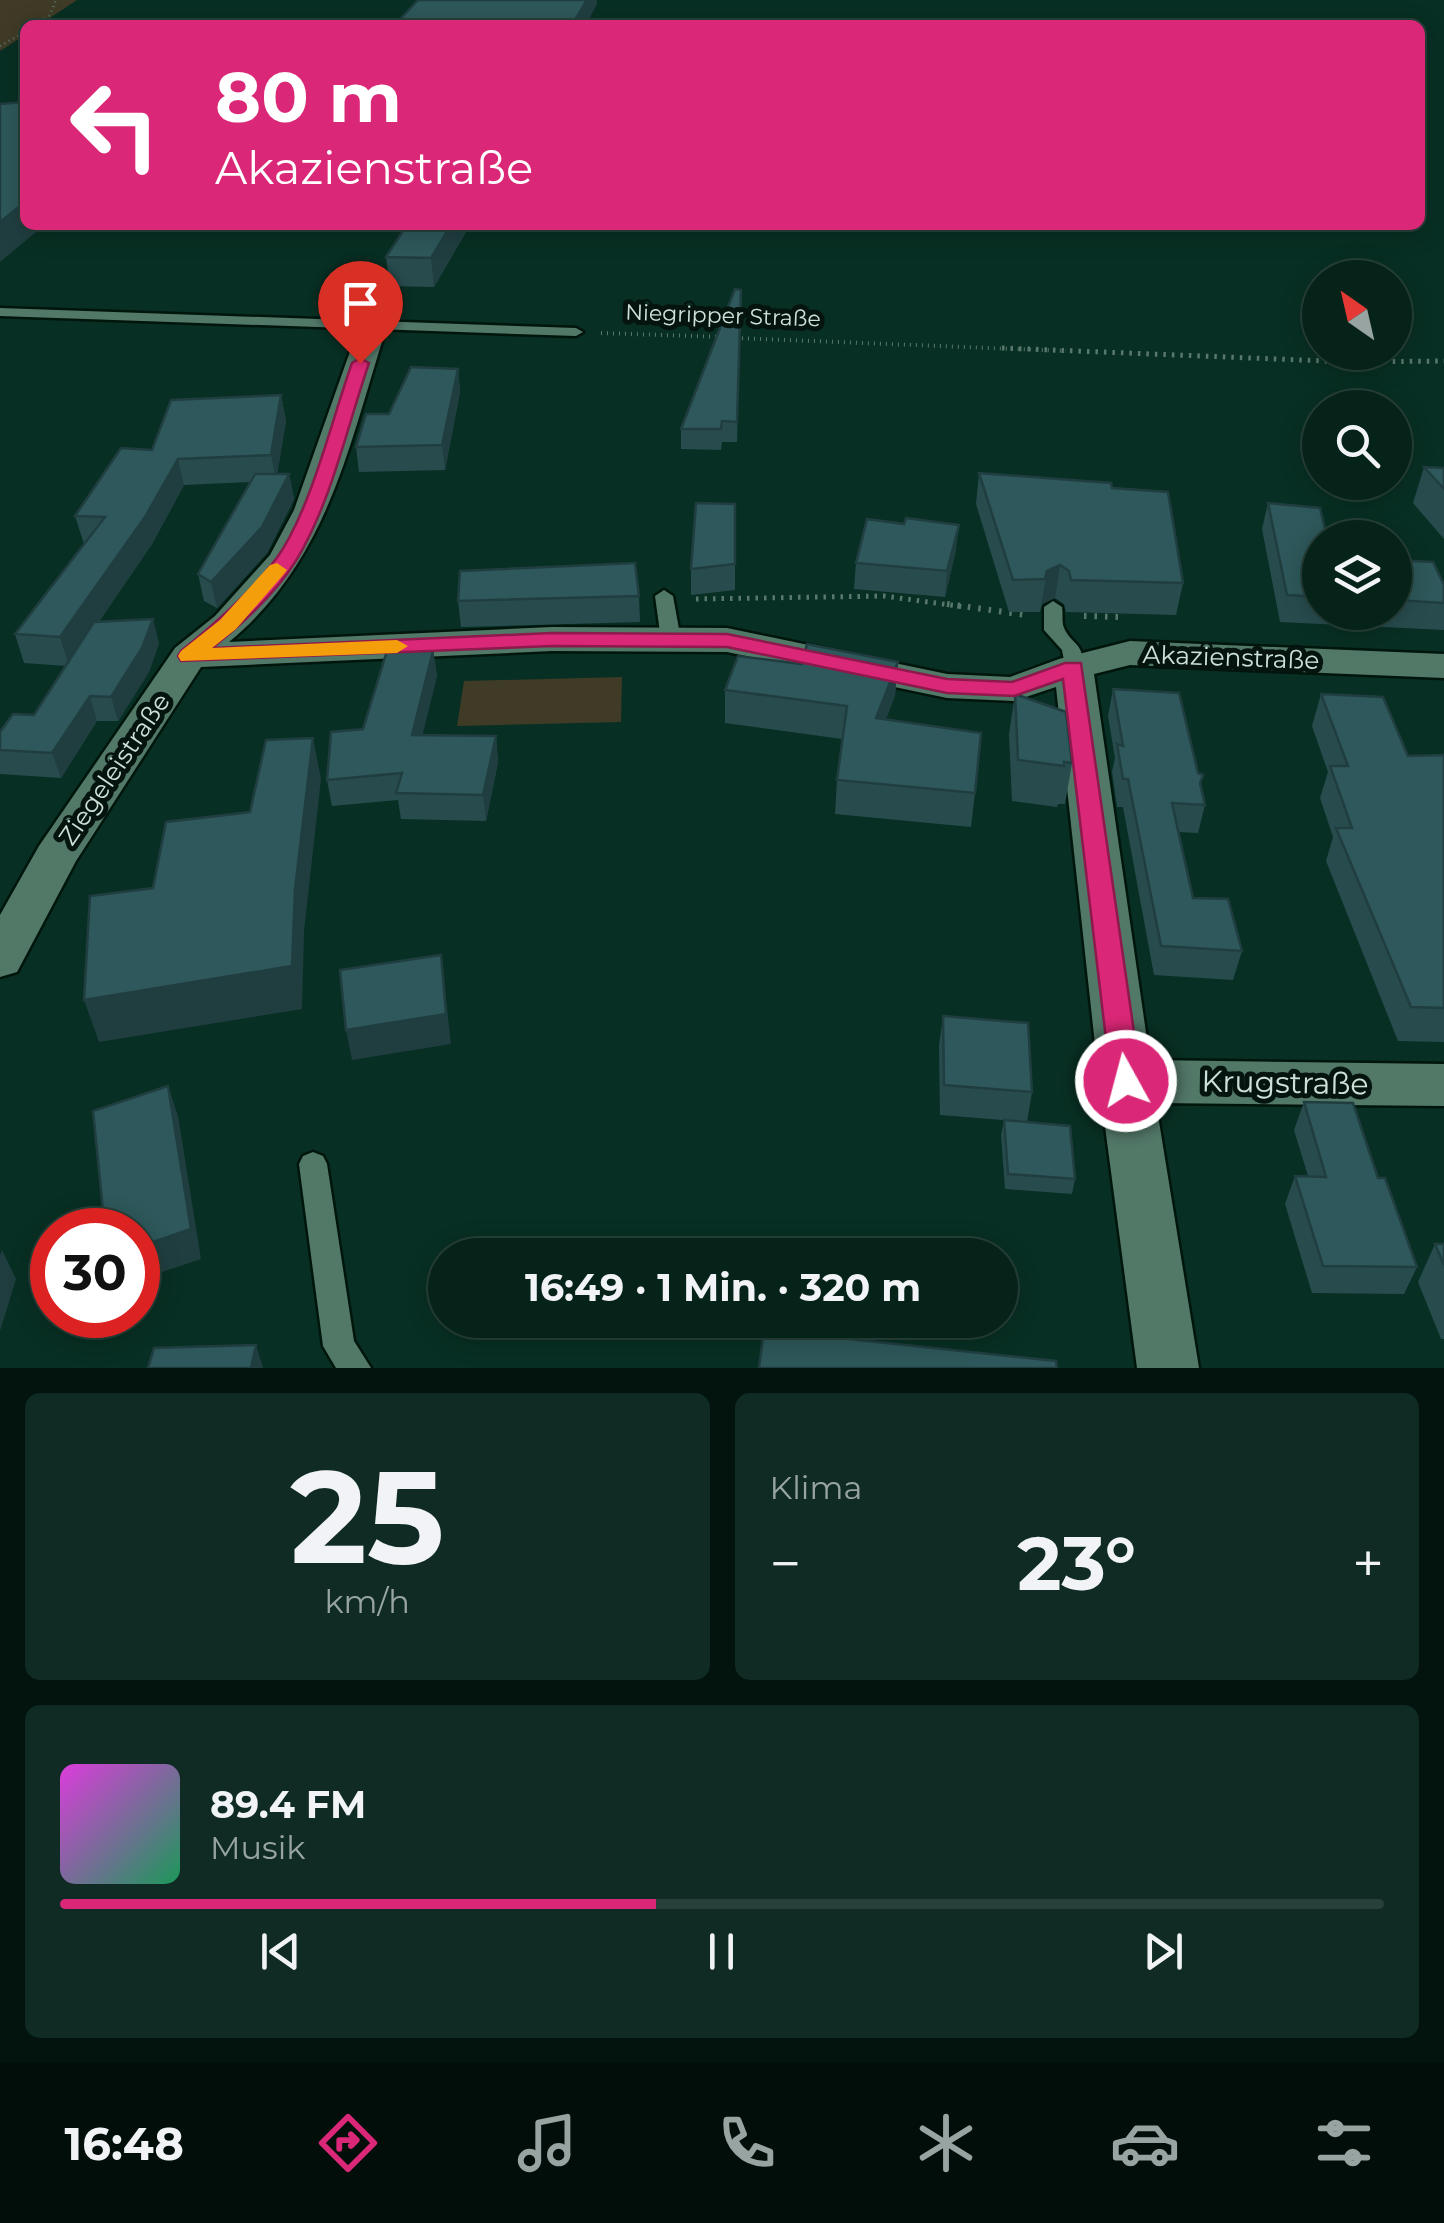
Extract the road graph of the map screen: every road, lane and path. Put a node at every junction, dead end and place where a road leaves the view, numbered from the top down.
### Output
1 (0, 312) edge
2 (373, 326) junction
3 (576, 332) joint
4 (1444, 361) edge
5 (664, 599) joint
6 (1054, 611) junction
7 (1140, 618) dead end
8 (670, 640) junction
9 (189, 656) junction
10 (1444, 666) edge
11 (1073, 668) junction
12 (0, 959) edge
13 (1126, 1081) junction
14 (1444, 1085) edge
15 (313, 1164) dead end
16 (355, 1368) edge
17 (1168, 1368) edge

1 - 2 lane
2 - 3 lane
2 - 9 street, Ziegeleistraße
3 - 4 path, Niegripper Straße
5 - 6 path
5 - 8 lane
6 - 7 path
6 - 11 lane
8 - 9 street, Akazienstraße
8 - 11 street, Akazienstraße
9 - 12 street, Ziegeleistraße
10 - 11 street, Akazienstraße
11 - 13 street
13 - 14 street, Krugstraße
13 - 17 street
15 - 16 lane

